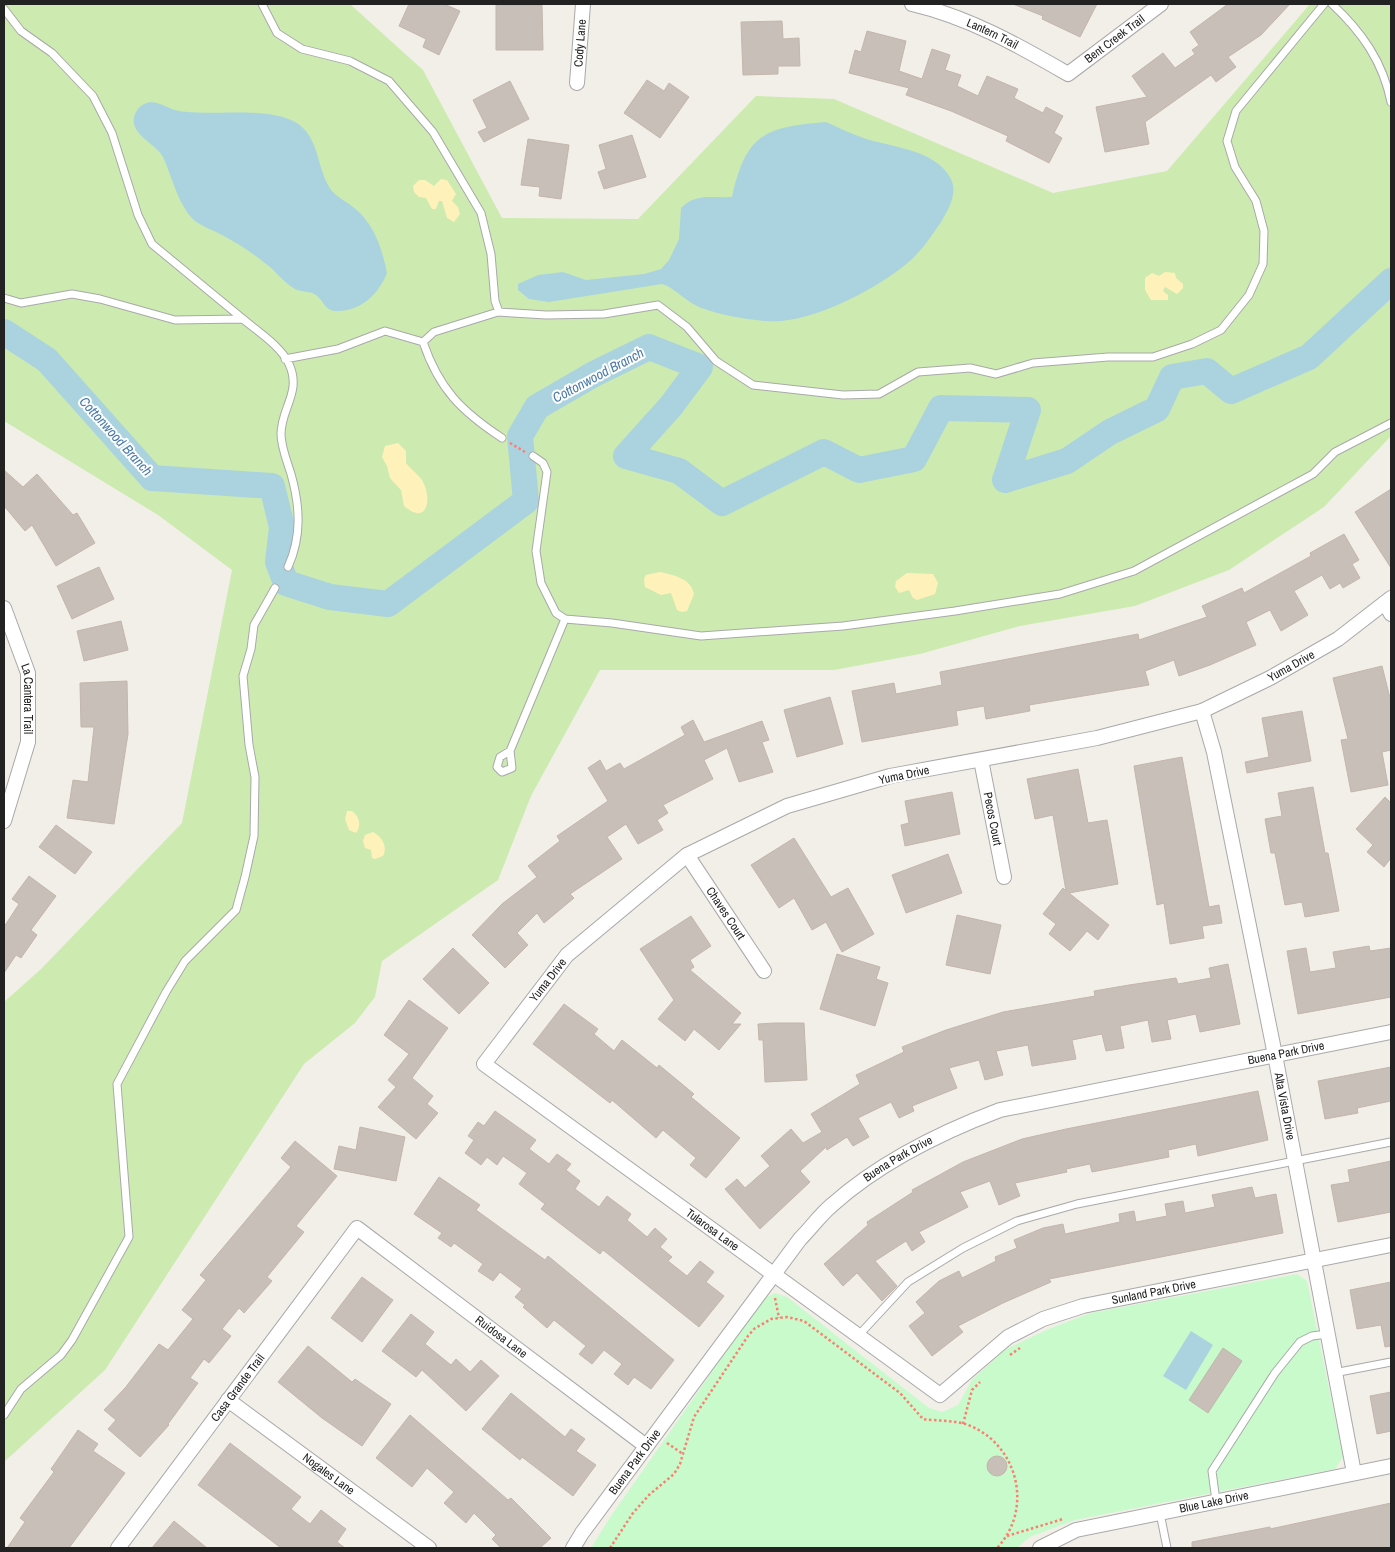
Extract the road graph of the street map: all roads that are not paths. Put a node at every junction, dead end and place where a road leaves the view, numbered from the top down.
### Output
1 (262, 4) edge
2 (583, 4) edge
3 (912, 4) edge
4 (1324, 4) edge
5 (1332, 4) edge
6 (1155, 6) edge
7 (4, 9) edge
8 (1068, 74) joint
9 (577, 83) dead end
10 (1391, 102) edge
11 (4, 298) edge
12 (499, 312) junction
13 (243, 318) junction
14 (423, 342) junction
15 (285, 359) junction
16 (1391, 423) edge
17 (502, 438) road end
18 (532, 456) road end
19 (288, 567) dead end
20 (275, 588) dead end
21 (1389, 605) edge
22 (4, 608) edge
23 (565, 619) junction
24 (1202, 711) junction
25 (510, 751) dead end
26 (980, 760) junction
27 (4, 821) edge
28 (687, 855) junction
29 (1004, 877) dead end
30 (764, 971) dead end
31 (1391, 1032) edge
32 (1275, 1055) junction
33 (484, 1064) joint
34 (1391, 1142) edge
35 (1294, 1161) junction
36 (356, 1228) joint
37 (1391, 1245) edge
38 (1312, 1260) junction
39 (773, 1274) junction
40 (1327, 1334) junction
41 (858, 1336) junction
42 (1391, 1362) edge
43 (1334, 1373) junction
44 (940, 1395) joint
45 (228, 1400) junction
46 (4, 1415) edge
47 (646, 1446) junction
48 (1391, 1466) edge
49 (1354, 1474) junction
50 (1216, 1501) junction
51 (1160, 1513) junction
52 (118, 1548) edge
53 (429, 1548) edge
54 (573, 1548) edge
55 (1040, 1548) edge
56 (1167, 1548) edge

1 - 12 lane
2 - 9 street, Cody Lane
3 - 8 street, Lantern Trail
4 - 12 lane
5 - 10 lane
6 - 8 street, Bent Creek Trail
7 - 13 lane
11 - 13 lane
12 - 14 lane
13 - 15 lane
14 - 15 lane
14 - 17 lane
15 - 19 lane
16 - 23 lane
18 - 23 lane
20 - 46 lane
21 - 24 street, Yuma Drive
22 - 27 street, La Cantera Trail
23 - 25 lane
24 - 26 street, Yuma Drive
24 - 32 street, Alta Vista Drive
26 - 28 street, Yuma Drive
26 - 29 street, Pecos Court
28 - 30 street, Chaves Court
28 - 33 street, Yuma Drive
31 - 32 street, Buena Park Drive
32 - 35 street, Alta Vista Drive
32 - 39 street, Buena Park Drive
33 - 39 street, Tularosa Lane
34 - 35 lane
35 - 38 street, Alta Vista Drive
35 - 41 lane
36 - 45 street, Casa Grande Trail
36 - 47 street, Ruidosa Lane
37 - 38 street, Sunland Park Drive
38 - 40 street, Alta Vista Drive
38 - 44 street, Sunland Park Drive
39 - 41 street, Tularosa Lane
39 - 47 street, Buena Park Drive
40 - 43 street, Alta Vista Drive
40 - 50 lane
41 - 44 street, Tularosa Lane
42 - 43 lane
43 - 49 street, Alta Vista Drive
45 - 52 street, Casa Grande Trail
45 - 53 street, Nogales Lane
47 - 54 street, Buena Park Drive
48 - 49 street, Blue Lake Drive
49 - 50 street, Blue Lake Drive
50 - 51 street, Blue Lake Drive
51 - 55 street, Blue Lake Drive
51 - 56 lane

